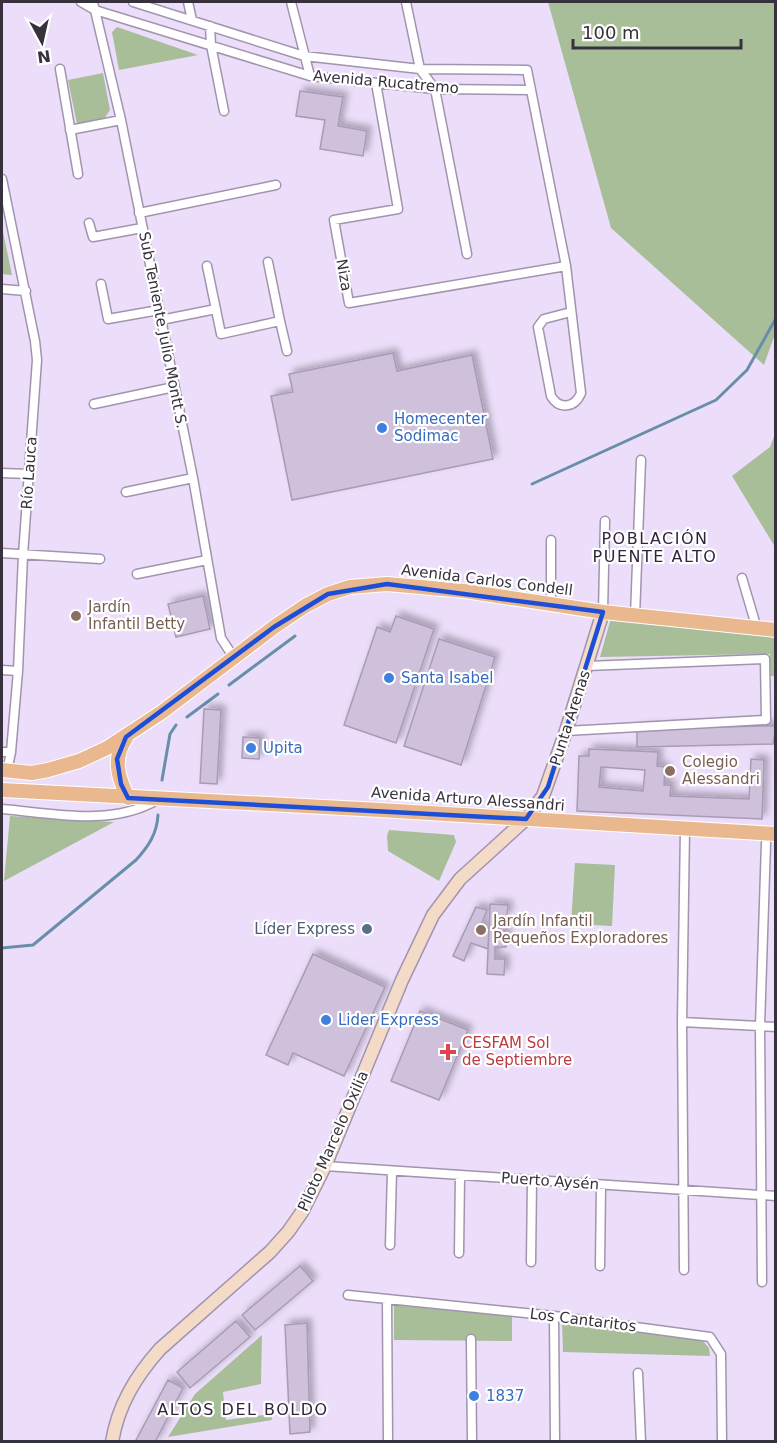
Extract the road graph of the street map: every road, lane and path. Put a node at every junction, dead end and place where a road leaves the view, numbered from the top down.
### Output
1 (81, 2) edge
2 (133, 2) edge
3 (188, 2) edge
4 (291, 2) edge
5 (406, 2) edge
6 (93, 5) edge
7 (192, 20) junction
8 (210, 26) junction
9 (210, 45) junction
10 (304, 56) junction
11 (60, 69) dead end
12 (420, 69) junction
13 (310, 76) junction
14 (376, 83) junction
15 (435, 89) junction
16 (531, 90) junction
17 (224, 111) dead end
18 (122, 120) junction
19 (70, 130) junction
20 (78, 174) dead end
21 (2, 179) edge
22 (276, 185) dead end
23 (139, 213) junction
24 (89, 223) dead end
25 (142, 228) junction
26 (467, 254) dead end
27 (268, 262) dead end
28 (207, 266) dead end
29 (566, 266) junction
30 (101, 284) dead end
31 (2, 289) edge
32 (26, 291) junction
33 (216, 309) junction
34 (159, 310) junction
35 (571, 312) junction
36 (161, 320) junction
37 (280, 321) junction
38 (287, 351) dead end
39 (174, 387) junction
40 (94, 404) dead end
41 (641, 460) dead end
42 (2, 473) edge
43 (29, 474) junction
44 (193, 478) junction
45 (126, 492) dead end
46 (605, 521) dead end
47 (551, 540) dead end
48 (2, 554) edge
49 (23, 555) junction
50 (99, 559) dead end
51 (207, 560) junction
52 (137, 574) dead end
53 (742, 578) dead end
54 (551, 605) junction
55 (603, 612) junction
56 (635, 616) junction
57 (758, 629) junction
58 (776, 630) edge
59 (234, 658) junction
60 (587, 666) junction
61 (2, 670) edge
62 (18, 670) junction
63 (566, 730) junction
64 (126, 737) junction
65 (6, 752) edge
66 (4, 770) edge
67 (32, 773) junction
68 (2, 792) edge
69 (128, 798) junction
70 (158, 800) junction
71 (2, 809) edge
72 (526, 819) junction
73 (685, 829) junction
74 (771, 838) edge
75 (682, 1022) junction
76 (760, 1026) junction
77 (776, 1027) edge
78 (325, 1166) junction
79 (392, 1171) junction
80 (460, 1175) junction
81 (532, 1180) junction
82 (602, 1185) junction
83 (683, 1190) junction
84 (763, 1195) junction
85 (776, 1196) edge
86 (390, 1245) dead end
87 (459, 1253) dead end
88 (531, 1262) dead end
89 (600, 1266) dead end
90 (684, 1270) dead end
91 (762, 1282) dead end
92 (348, 1295) dead end
93 (387, 1299) junction
94 (554, 1316) junction
95 (471, 1339) dead end
96 (638, 1373) dead end
97 (112, 1442) edge
98 (388, 1442) edge
99 (472, 1442) edge
100 (555, 1442) edge
101 (641, 1442) edge
102 (722, 1442) edge

1 - 6 street, Avenida Rucatremo
2 - 7 street, Avenida Rucatremo
3 - 7 street
4 - 10 street
5 - 12 street
6 - 9 street, Avenida Rucatremo
6 - 18 street, Sub Teniente Julio Montt S.
7 - 8 street, Avenida Rucatremo
8 - 9 street
8 - 10 street, Avenida Rucatremo
9 - 13 street, Avenida Rucatremo
9 - 17 street
10 - 12 street, Avenida Rucatremo
10 - 13 street
11 - 19 street
12 - 15 street
12 - 16 street, Avenida Rucatremo
13 - 14 street, Avenida Rucatremo
14 - 15 street, Avenida Rucatremo
14 - 29 street, Niza
15 - 16 street, Avenida Rucatremo
15 - 26 street
16 - 29 street
18 - 19 street
18 - 23 street, Sub Teniente Julio Montt S.
19 - 20 street
21 - 32 street, Río Lauca
22 - 23 street
23 - 25 street, Sub Teniente Julio Montt S.
24 - 25 street
25 - 34 street, Sub Teniente Julio Montt S.
27 - 37 street
28 - 33 street
29 - 35 street
30 - 34 street
31 - 32 street
32 - 43 street, Río Lauca
33 - 36 street
33 - 37 street
34 - 36 street, Sub Teniente Julio Montt S.
35 - 35 street
36 - 39 street, Sub Teniente Julio Montt S.
37 - 38 street
39 - 40 street
39 - 44 street, Sub Teniente Julio Montt S.
41 - 56 street
42 - 43 street
43 - 49 street, Río Lauca
44 - 45 street
44 - 51 street, Sub Teniente Julio Montt S.
46 - 55 street
47 - 54 street
48 - 49 street
49 - 50 street
49 - 62 street, Río Lauca
51 - 52 street
51 - 59 street, Sub Teniente Julio Montt S.
53 - 57 street
54 - 55 main road, Avenida Carlos Condell
54 - 59 main road, Avenida Carlos Condell
55 - 56 main road, Avenida Carlos Condell
55 - 60 street, Punta Arenas
56 - 57 main road, Avenida Carlos Condell
57 - 58 main road, Avenida Carlos Condell
59 - 64 main road, Avenida Carlos Condell
60 - 63 street, Punta Arenas
60 - 63 street
61 - 62 street
62 - 65 street, Río Lauca
63 - 72 street, Punta Arenas
64 - 67 main road, Avenida Carlos Condell
64 - 69 main road
65 - 66 street, Río Lauca
66 - 67 main road
67 - 68 main road
68 - 69 main road, Avenida Arturo Alessandri
69 - 70 main road, Avenida Arturo Alessandri
70 - 71 street, Avenida Arturo Alessandri
70 - 72 main road, Avenida Arturo Alessandri
72 - 73 main road, Avenida Arturo Alessandri
72 - 78 street, Piloto Marcelo Oxilia
73 - 74 main road, Avenida Arturo Alessandri
73 - 75 street
74 - 76 street
75 - 76 street
75 - 83 street
76 - 77 street
76 - 84 street
78 - 79 street, Puerto Aysén
78 - 97 street, Piloto Marcelo Oxilia
79 - 80 street, Puerto Aysén
79 - 86 street
80 - 81 street, Puerto Aysén
80 - 87 street
81 - 82 street, Puerto Aysén
81 - 88 street
82 - 83 street, Puerto Aysén
82 - 89 street
83 - 84 street, Puerto Aysén
83 - 90 street
84 - 85 street, Puerto Aysén
84 - 91 street
92 - 93 street, Los Cantaritos
93 - 94 street, Los Cantaritos
93 - 98 street
94 - 100 street
94 - 102 street, Los Cantaritos
95 - 99 street
96 - 101 street

